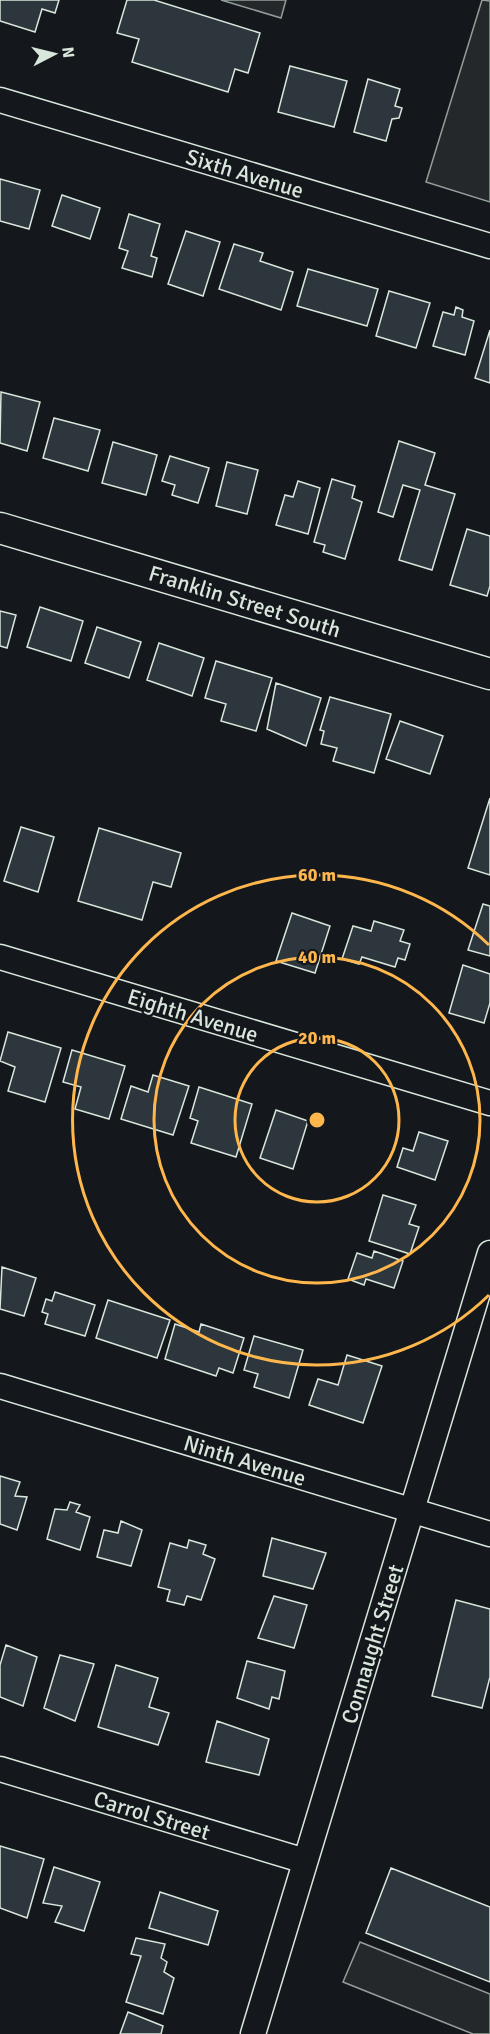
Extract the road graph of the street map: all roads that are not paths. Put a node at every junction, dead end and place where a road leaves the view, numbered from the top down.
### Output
1 (0, 100) edge
2 (490, 246) edge
3 (0, 528) edge
4 (490, 674) edge
5 (0, 957) edge
6 (490, 1103) edge
7 (490, 1253) edge
8 (0, 1386) edge
9 (413, 1511) junction
10 (490, 1534) edge
11 (0, 1769) edge
12 (305, 1861) junction
13 (253, 2034) edge

1 - 2 street, Sixth Avenue
3 - 4 street, Franklin Street South
5 - 6 street, Eighth Avenue
7 - 9 street, Connaught Street
8 - 9 street, Ninth Avenue
9 - 10 street, Ninth Avenue
9 - 12 street, Connaught Street
11 - 12 street, Carrol Street
12 - 13 street, Connaught Street

